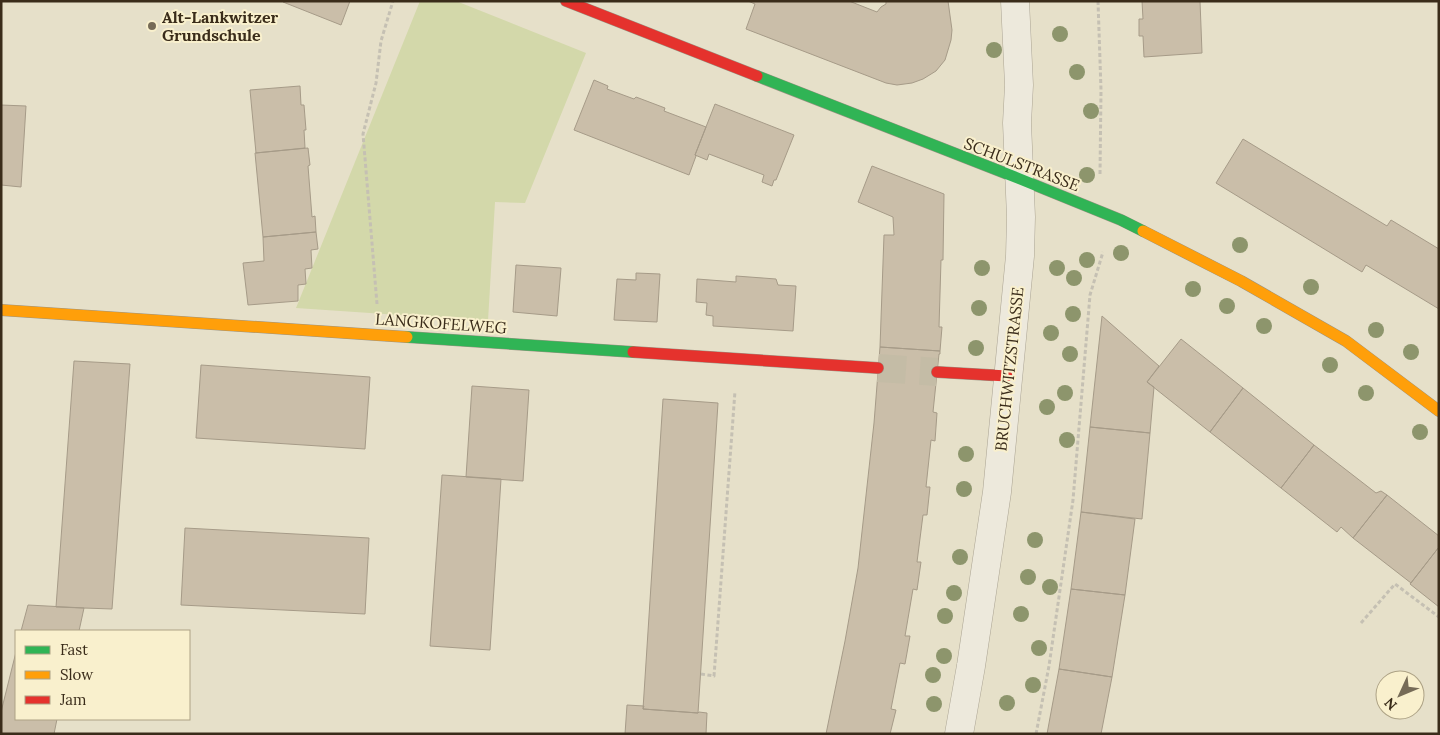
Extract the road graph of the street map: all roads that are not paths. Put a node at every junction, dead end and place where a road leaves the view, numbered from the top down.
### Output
1 (566, 1) edge
2 (1015, 1) edge
3 (1020, 179) junction
4 (1, 310) edge
5 (878, 368) tunnel mouth
6 (937, 372) tunnel mouth
7 (1008, 376) junction
8 (1439, 411) edge
9 (958, 734) edge

1 - 3 street, SCHULSTRASSE
2 - 3 street, BRUCHWITZSTRASSE
3 - 7 street, BRUCHWITZSTRASSE
3 - 8 street, SCHULSTRASSE
4 - 5 street, LANGKOFELWEG
6 - 7 street
7 - 9 street, BRUCHWITZSTRASSE

